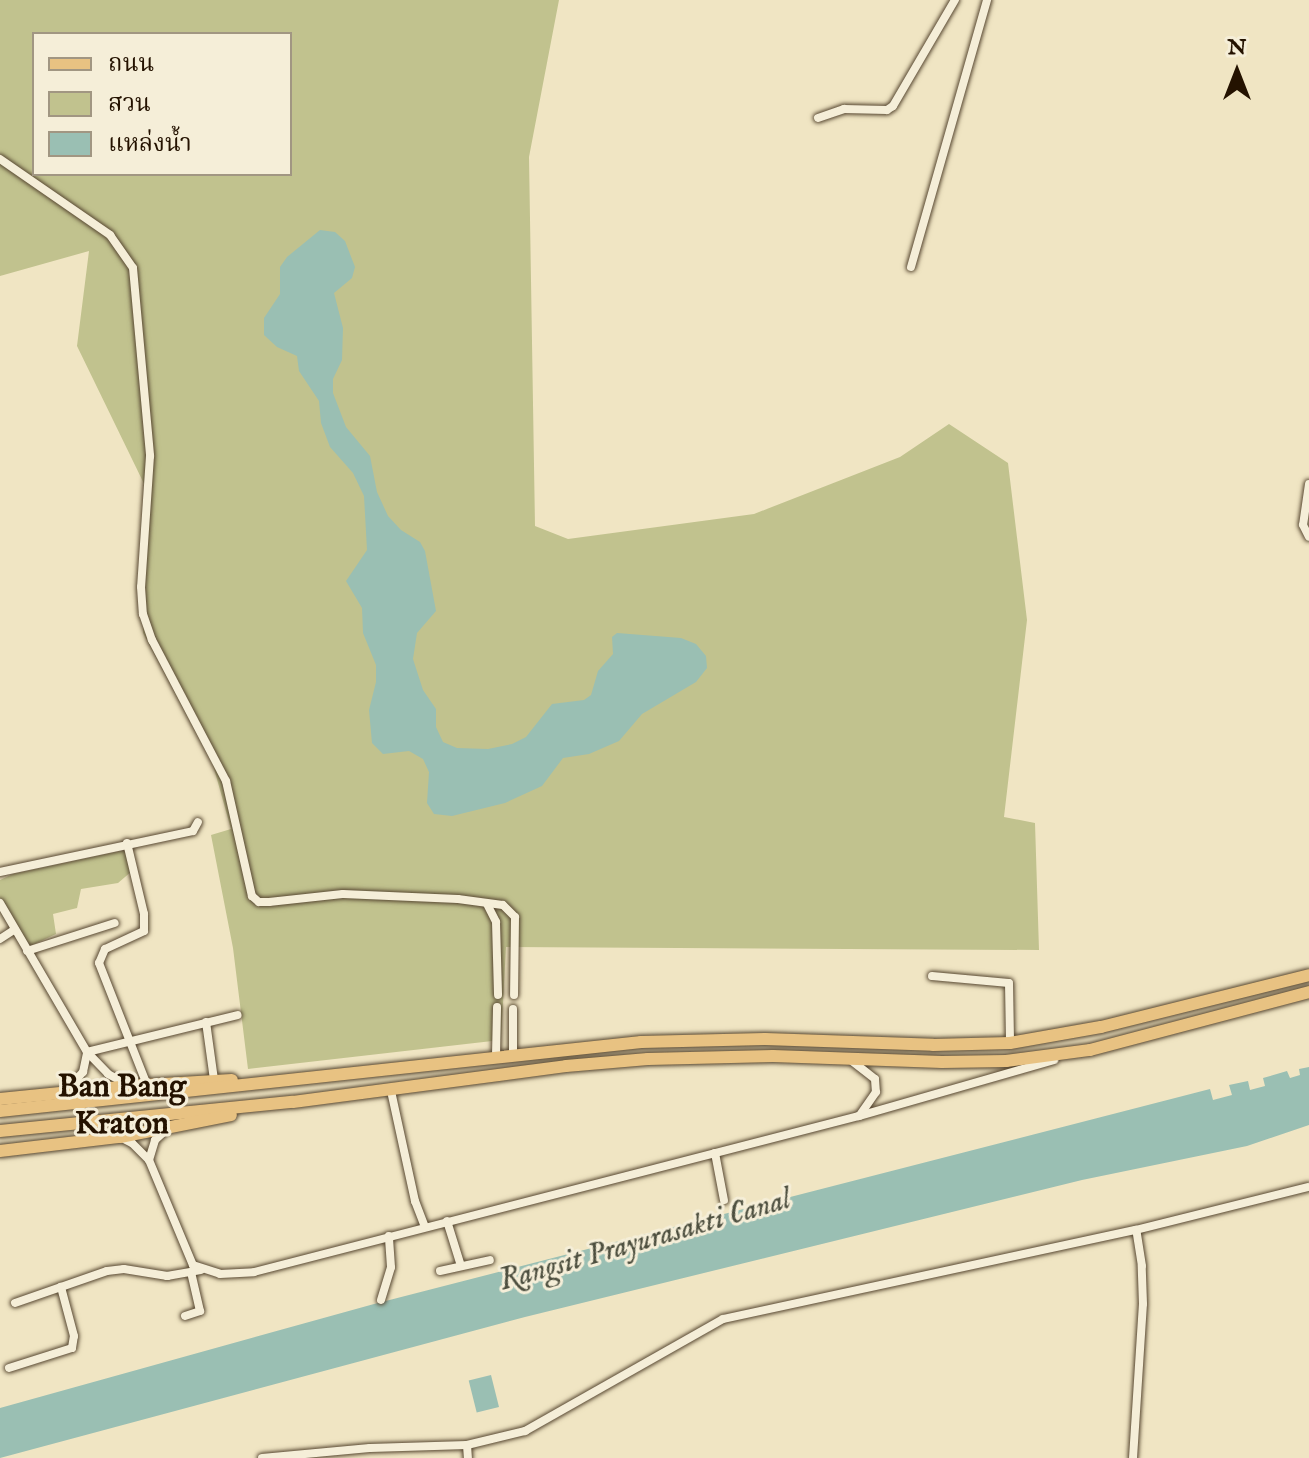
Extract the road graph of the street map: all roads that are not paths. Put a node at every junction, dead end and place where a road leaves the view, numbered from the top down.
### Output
1 (955, 0) edge
2 (987, 0) edge
3 (818, 118) dead end
4 (0, 159) edge
5 (911, 267) dead end
6 (1309, 484) edge
7 (1309, 537) edge
8 (198, 822) dead end
9 (127, 843) junction
10 (0, 872) edge
11 (0, 903) edge
12 (487, 904) junction
13 (115, 923) dead end
14 (14, 930) junction
15 (0, 939) edge
16 (27, 951) junction
17 (1309, 975) edge
18 (932, 976) dead end
19 (1309, 992) edge
20 (498, 995) dead end
21 (514, 995) dead end
22 (497, 1007) dead end
23 (513, 1009) dead end
24 (238, 1015) dead end
25 (206, 1022) junction
26 (129, 1039) junction
27 (1010, 1043) junction
28 (1090, 1050) junction
29 (87, 1052) junction
30 (513, 1054) junction
31 (496, 1056) junction
32 (848, 1059) junction
33 (214, 1080) junction
34 (289, 1081) junction
35 (147, 1085) junction
36 (130, 1086) junction
37 (391, 1091) junction
38 (64, 1092) junction
39 (0, 1099) edge
40 (293, 1102) junction
41 (0, 1111) edge
42 (859, 1116) junction
43 (180, 1126) junction
44 (0, 1131) edge
45 (120, 1137) junction
46 (0, 1151) edge
47 (715, 1153) junction
48 (149, 1160) junction
49 (1309, 1187) edge
50 (724, 1200) dead end
51 (447, 1221) junction
52 (425, 1227) junction
53 (1136, 1230) junction
54 (389, 1236) junction
55 (490, 1260) dead end
56 (461, 1266) junction
57 (196, 1270) junction
58 (440, 1271) dead end
59 (61, 1287) junction
60 (381, 1300) dead end
61 (15, 1303) dead end
62 (185, 1316) dead end
63 (9, 1368) dead end
64 (467, 1445) junction
65 (291, 1456) edge
66 (262, 1458) edge
67 (468, 1458) edge
68 (1133, 1458) edge

1 - 3 street
2 - 5 street
4 - 12 street
6 - 7 street
8 - 9 street
9 - 10 street
9 - 26 street
11 - 14 street
12 - 20 street
12 - 21 street
13 - 16 street
14 - 15 street
14 - 16 street
16 - 29 street
17 - 27 main road
18 - 27 street
19 - 28 main road
22 - 31 street
23 - 30 street
24 - 25 street
25 - 26 street
25 - 33 street
26 - 29 street
26 - 35 street
27 - 30 main road
28 - 32 main road
28 - 42 street
29 - 36 street
29 - 38 street
30 - 31 main road
31 - 34 main road
32 - 37 main road
32 - 42 street
33 - 34 main road
33 - 35 main road
34 - 41 main road
35 - 36 main road
36 - 38 main road
37 - 40 main road
37 - 52 street
38 - 39 main road
40 - 43 main road
40 - 44 main road
42 - 47 street
43 - 45 main road
43 - 48 street
45 - 46 main road
45 - 48 street
47 - 50 street
47 - 51 street
48 - 57 street
49 - 53 street
51 - 52 street
51 - 56 street
52 - 54 street
53 - 64 street
53 - 68 street
54 - 57 street
54 - 60 street
55 - 56 street
56 - 58 street
57 - 59 street
57 - 62 street
59 - 61 street
59 - 63 street
64 - 65 street
64 - 67 street
65 - 66 street

